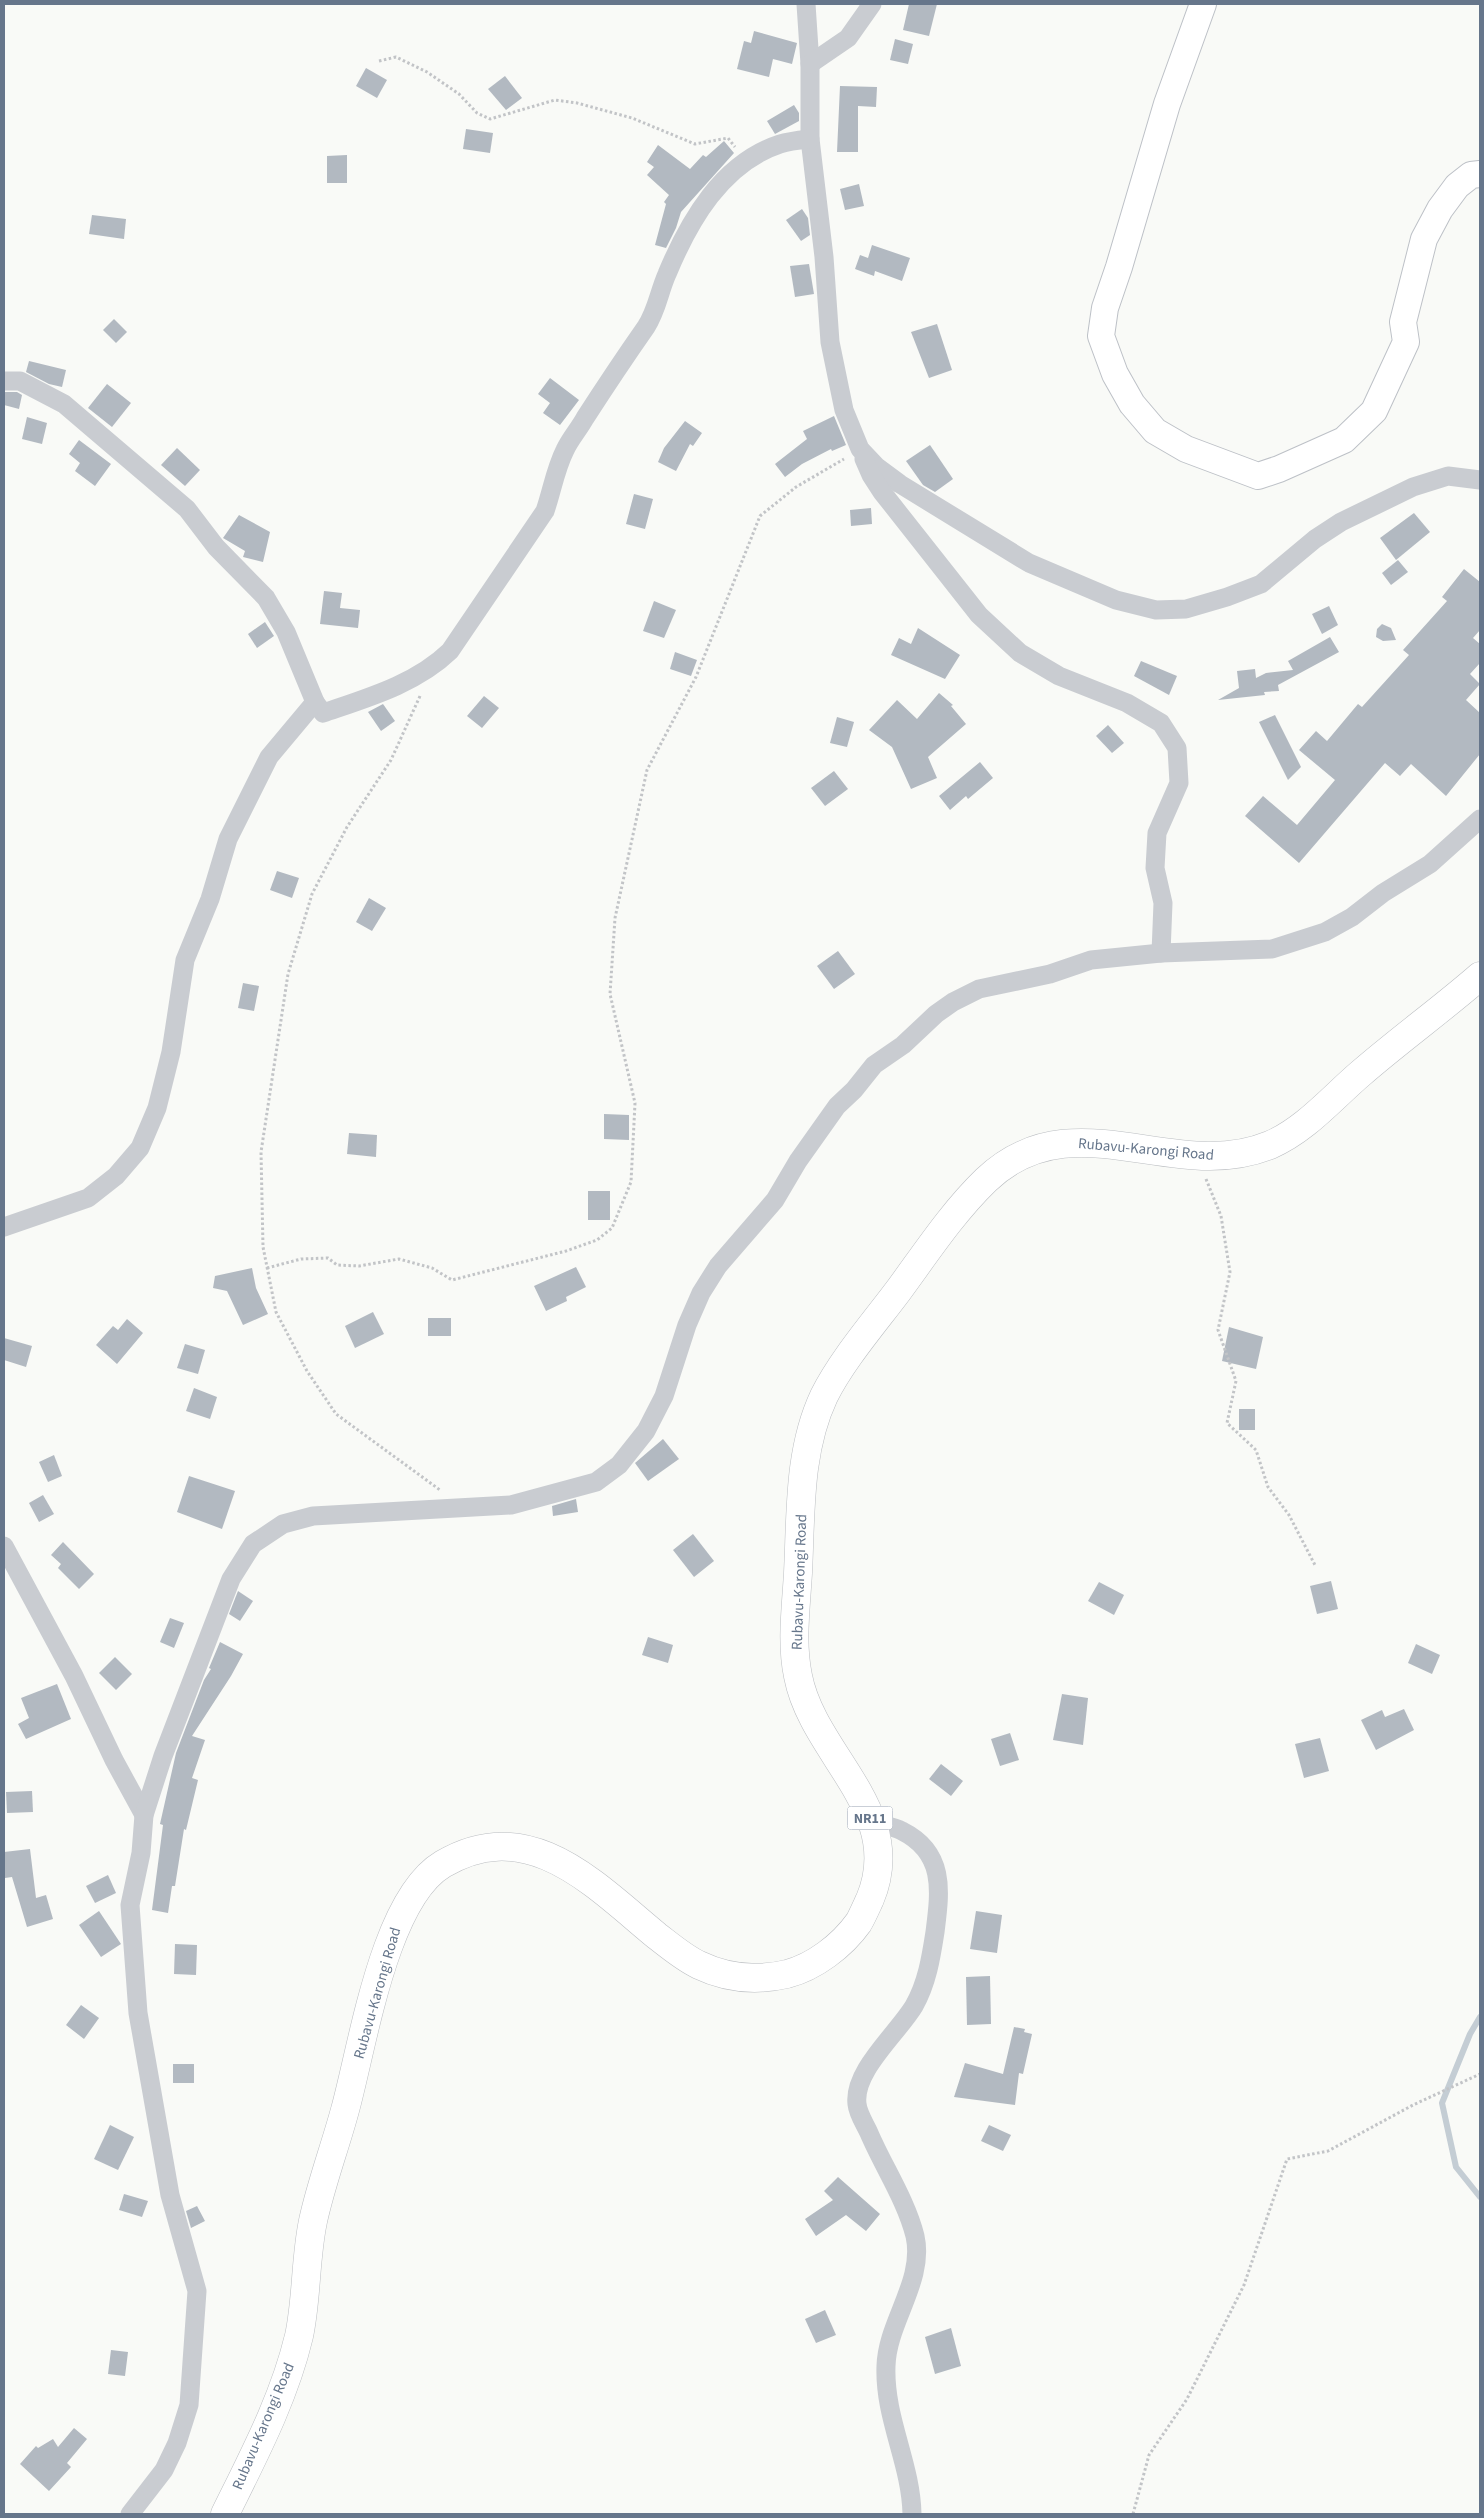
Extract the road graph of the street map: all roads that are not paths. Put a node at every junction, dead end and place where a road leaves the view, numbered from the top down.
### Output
1 (806, 4) edge
2 (872, 4) edge
3 (1203, 4) edge
4 (810, 64) junction
5 (810, 139) junction
6 (1480, 174) edge
7 (4, 381) edge
8 (860, 449) junction
9 (1480, 480) edge
10 (315, 702) junction
11 (1480, 818) edge
12 (1161, 953) junction
13 (1480, 976) edge
14 (4, 1227) edge
15 (4, 1546) edge
16 (144, 1815) junction
17 (872, 1822) junction
18 (130, 2514) edge
19 (225, 2514) edge
20 (912, 2514) edge

1 - 4 street
2 - 4 street
3 - 6 main road
4 - 5 street
5 - 8 street
5 - 10 street
7 - 10 street
8 - 9 street
8 - 12 street
10 - 14 street
11 - 12 street
12 - 16 street
13 - 17 highway, Rubavu-Karongi Road / NR11
15 - 16 street
16 - 18 street
17 - 19 highway, Rubavu-Karongi Road / NR11
17 - 20 street

